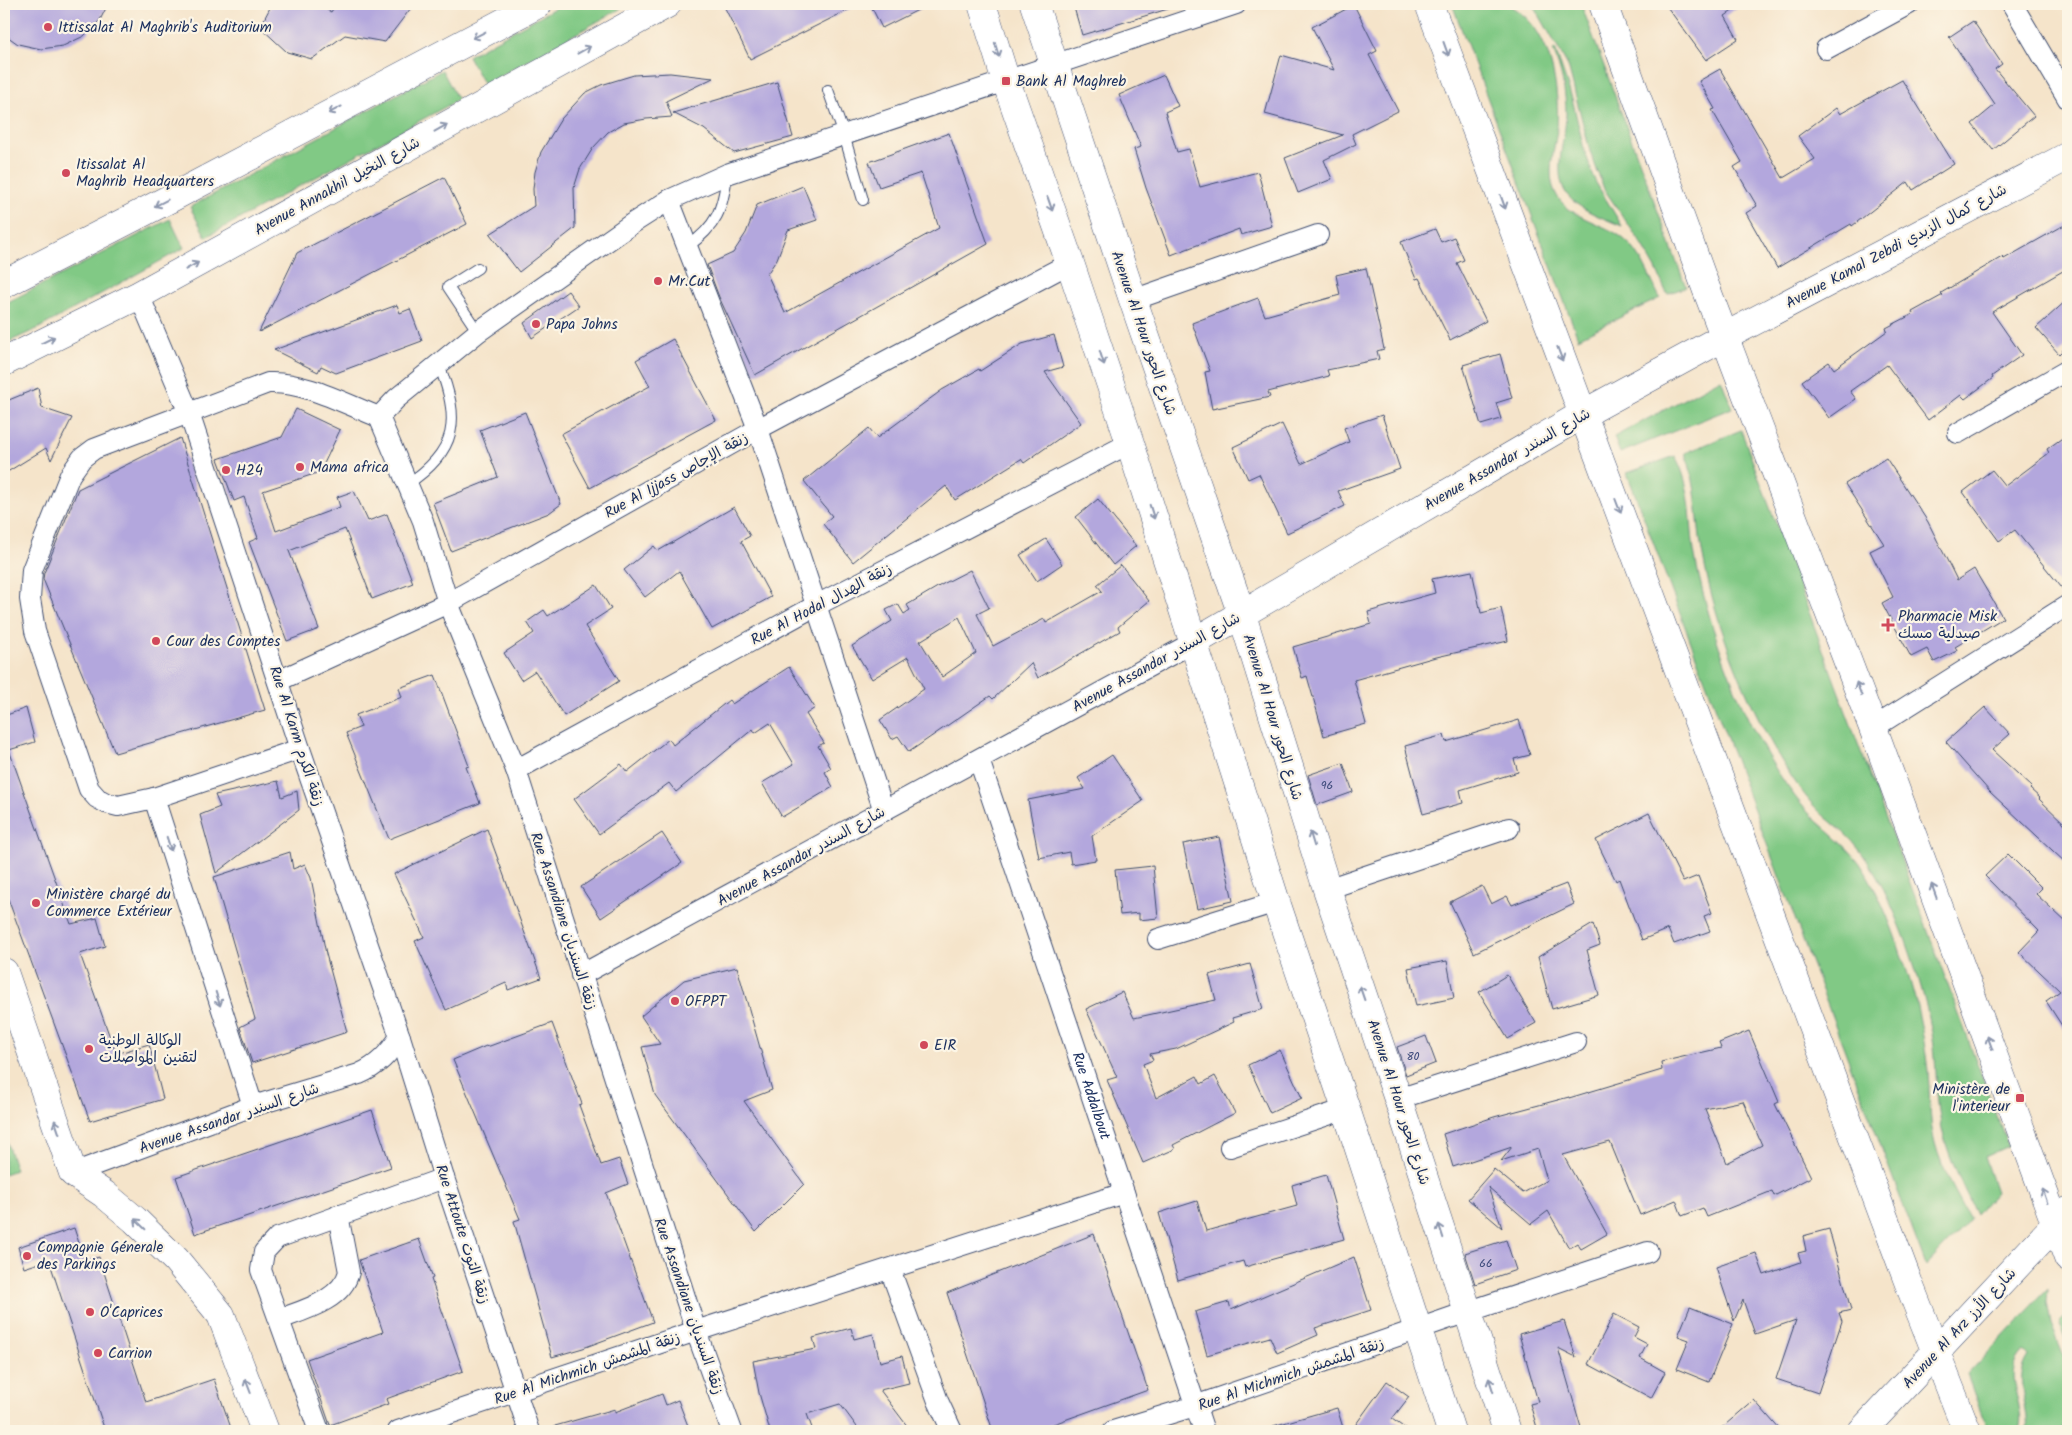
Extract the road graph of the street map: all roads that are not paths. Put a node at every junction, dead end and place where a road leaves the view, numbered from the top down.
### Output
1 (667, 4) edge
2 (982, 4) edge
3 (1034, 4) edge
4 (1236, 4) edge
5 (1429, 4) edge
6 (1603, 4) edge
7 (1909, 4) edge
8 (2012, 4) edge
9 (522, 8) edge
10 (1826, 49) dead end
11 (1054, 65) junction
12 (1006, 81) junction
13 (828, 90) dead end
14 (2068, 99) edge
15 (844, 136) junction
16 (2068, 156) edge
17 (727, 174) junction
18 (669, 200) junction
19 (862, 200) dead end
20 (1318, 235) dead end
21 (687, 246) junction
22 (1070, 263) junction
23 (478, 268) dead end
24 (4, 284) edge
25 (139, 295) junction
26 (1133, 300) junction
27 (478, 332) junction
28 (1724, 336) junction
29 (4, 362) edge
30 (439, 365) junction
31 (2068, 370) edge
32 (188, 413) junction
33 (1583, 414) junction
34 (379, 417) junction
35 (758, 429) junction
36 (1958, 432) dead end
37 (1130, 443) junction
38 (406, 485) junction
39 (448, 603) junction
40 (817, 605) junction
41 (2068, 605) edge
42 (1242, 615) junction
43 (1194, 642) junction
44 (278, 681) junction
45 (1873, 728) junction
46 (300, 750) junction
47 (979, 760) junction
48 (516, 770) junction
49 (154, 798) junction
50 (884, 811) junction
51 (1509, 828) dead end
52 (1327, 890) junction
53 (1276, 902) junction
54 (1158, 939) dead end
55 (4, 972) edge
56 (581, 976) junction
57 (400, 1037) junction
58 (1576, 1042) dead end
59 (1398, 1099) junction
60 (253, 1106) junction
61 (1346, 1109) junction
62 (1230, 1147) dead end
63 (73, 1173) junction
64 (444, 1178) junction
65 (1124, 1192) junction
66 (338, 1215) junction
67 (2062, 1218) edge
68 (1648, 1252) dead end
69 (2068, 1258) edge
70 (890, 1269) junction
71 (1467, 1312) junction
72 (280, 1319) junction
73 (1419, 1330) junction
74 (696, 1331) junction
75 (1936, 1353) junction
76 (514, 1392) junction
77 (1195, 1406) junction
78 (265, 1431) edge
79 (318, 1431) edge
80 (398, 1431) edge
81 (529, 1431) edge
82 (732, 1431) edge
83 (952, 1431) edge
84 (1113, 1431) edge
85 (1204, 1431) edge
86 (1451, 1431) edge
87 (1507, 1431) edge
88 (1862, 1431) edge
89 (1967, 1431) edge

25 -> 1 street, Avenue Annakhil شارع النخيل
2 -> 12 street
3 - 11 street, Avenue Al Hour شارع الحور
4 - 11 street
5 -> 33 street
6 - 28 street
7 - 10 street
8 - 14 street
9 -> 24 street
11 - 12 street
11 - 26 street, Avenue Al Hour شارع الحور
12 - 15 street
12 -> 22 street
13 - 15 lane
15 - 17 street
15 - 19 lane
16 - 28 street, Avenue Kamal Zebdi شارع كمال الزبدي
17 - 18 street
17 - 21 lane
18 - 21 street
18 - 27 street
20 - 26 street
21 - 35 street
22 - 35 street, Rue Al Ijjass زنقة الإجاص
22 -> 37 street
23 - 27 lane
29 -> 25 street, Avenue Annakhil شارع النخيل
25 - 32 street, Rue Al Karm زنقة الكرم
26 - 42 street, Avenue Al Hour شارع الحور
27 - 30 street
28 - 33 street, Avenue Assandar شارع السندر
45 -> 28 street
30 - 34 street
30 - 38 lane
31 - 36 street
32 - 34 street
32 - 44 street, Rue Al Karm زنقة الكرم
32 - 49 street
33 - 42 street, Avenue Assandar شارع السندر
33 -> 75 street
34 - 38 street, Rue Assandiane زنقة السنديان
35 - 39 street, Rue Al Ijjass زنقة الإجاص
35 - 40 street
37 - 40 street, Rue Al Hodal زنقة الهدال
37 -> 43 street
38 - 39 street, Rue Assandiane زنقة السنديان
39 - 44 street, Rue Al Ijjass زنقة الإجاص
39 - 48 street, Rue Assandiane زنقة السنديان
40 - 48 street, Rue Al Hodal زنقة الهدال
40 - 50 street
41 - 45 street
42 - 43 street, Avenue Assandar شارع السندر
52 -> 42 street, Avenue Al Hour شارع الحور
43 - 47 street, Avenue Assandar شارع السندر
43 - 53 street
44 - 46 street, Rue Al Karm زنقة الكرم
67 -> 45 street
46 - 49 street
46 - 57 street, Rue Al Karm زنقة الكرم
47 - 50 street, Avenue Assandar شارع السندر
47 - 65 street, Rue Addalbout
48 - 56 street, Rue Assandiane زنقة السنديان
49 -> 60 street
50 - 56 street, Avenue Assandar شارع السندر
51 - 52 street
59 -> 52 street, Avenue Al Hour شارع الحور
53 - 54 street
53 - 61 street
63 -> 55 street
56 - 74 street, Rue Assandiane زنقة السنديان
57 - 60 street, Avenue Assandar شارع السندر
57 - 64 street, Rue Attoute زنقة التوت
58 - 59 street
71 -> 59 street, Avenue Al Hour شارع الحور
60 - 63 street, Avenue Assandar شارع السندر
61 - 62 street
61 - 73 street
78 -> 63 street
64 - 66 street
64 - 76 street, Rue Attoute زنقة التوت
65 - 70 street, Rue Al Michmich زنقة المشمش
65 - 77 street, Rue Addalbout
66 - 72 street
66 - 72 street
67 - 69 street
67 - 75 street, Avenue Al Arz شارع الأرز
68 - 71 street, Rue Al Michmich زنقة المشمش
70 - 74 street, Rue Al Michmich زنقة المشمش
70 - 83 street
71 - 73 street, Rue Al Michmich زنقة المشمش
87 -> 71 street, Avenue Al Hour شارع الحور
72 - 79 street
73 - 77 street, Rue Al Michmich زنقة المشمش
73 - 86 street
74 - 76 street, Rue Al Michmich زنقة المشمش
74 - 82 street, Rue Assandiane زنقة السنديان
75 - 88 street, Avenue Al Arz شارع الأرز
75 - 89 street
76 - 80 street, Rue Al Michmich زنقة المشمش
76 - 81 street, Rue Attoute زنقة التوت
77 - 84 street, Rue Al Michmich زنقة المشمش
77 - 85 street, Rue Addalbout

